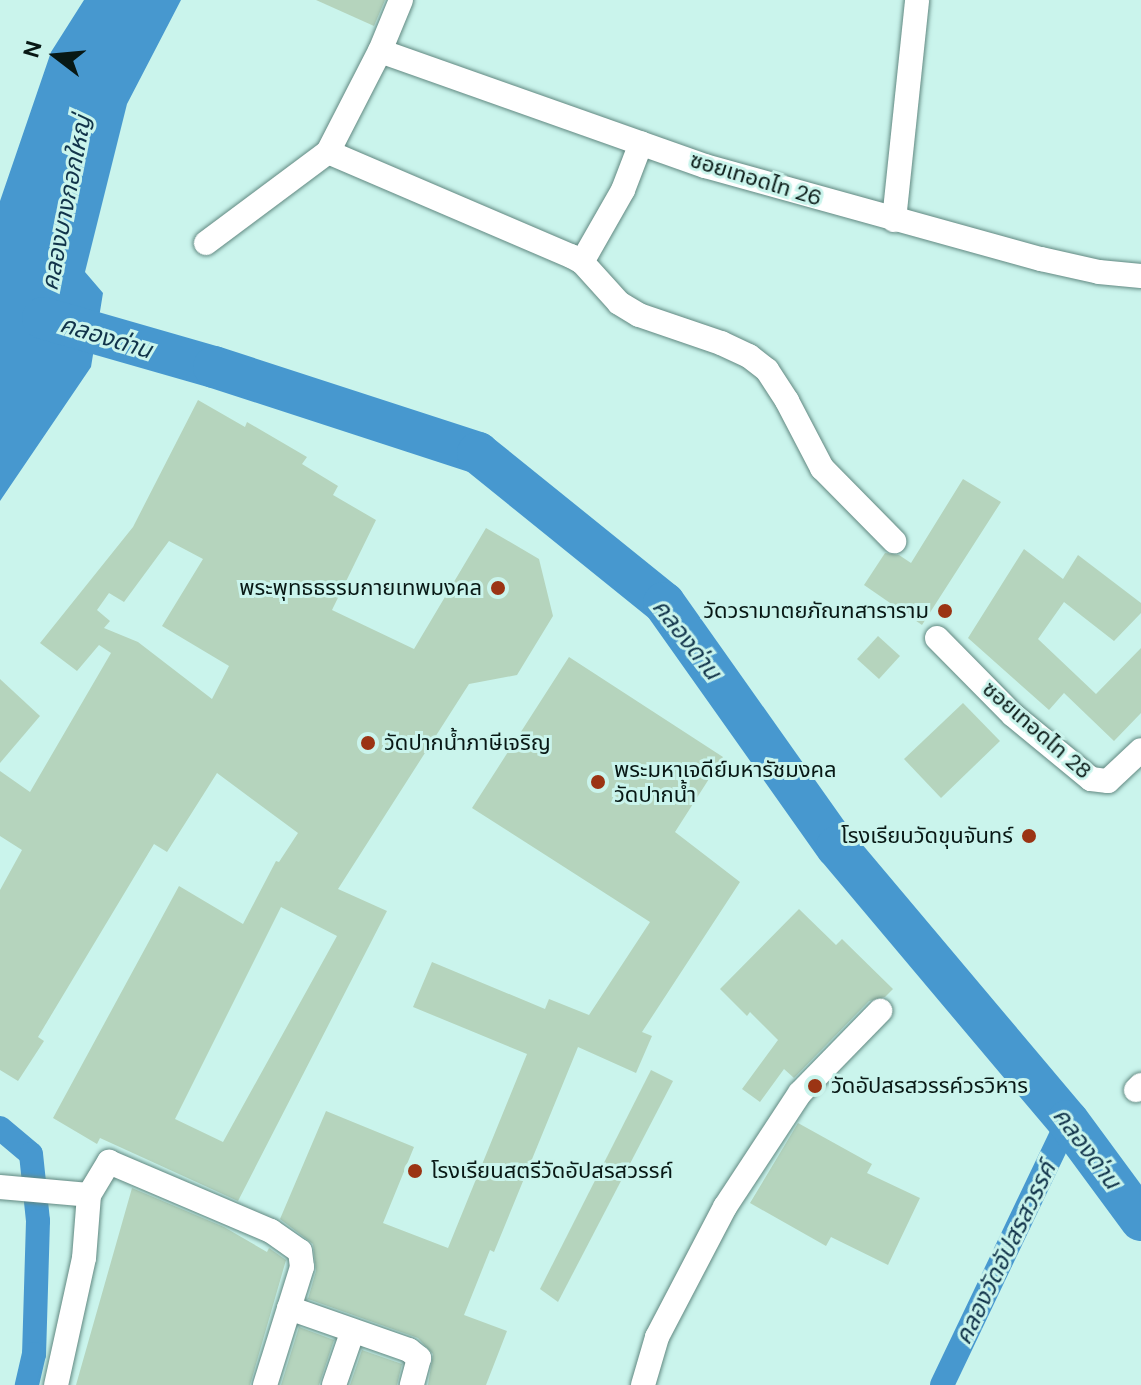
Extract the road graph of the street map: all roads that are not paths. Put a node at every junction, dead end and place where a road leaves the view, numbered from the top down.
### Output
1 (401, 0) edge
2 (917, 0) edge
3 (380, 51) junction
4 (641, 143) junction
5 (328, 152) junction
6 (894, 220) junction
7 (206, 243) dead end
8 (582, 262) junction
9 (1141, 276) edge
10 (894, 541) dead end
11 (937, 638) dead end
12 (1141, 750) edge
13 (880, 1011) dead end
14 (3, 1188) edge
15 (77, 1194) junction
16 (289, 1308) junction
17 (352, 1333) junction
18 (56, 1385) edge
19 (265, 1385) edge
20 (334, 1385) edge
21 (412, 1385) edge
22 (643, 1385) edge

1 - 3 street
2 - 6 street
3 - 4 street, ซอยเทอดไท 26
3 - 5 street
4 - 6 street, ซอยเทอดไท 26
4 - 8 street
5 - 7 street
5 - 8 street
6 - 9 street, ซอยเทอดไท 26
8 - 10 street
11 - 12 street, ซอยเทอดไท 28
13 - 22 street
14 - 15 street
15 - 16 street
15 - 18 street
16 - 17 street
16 - 19 street
17 - 20 street
17 - 21 street

